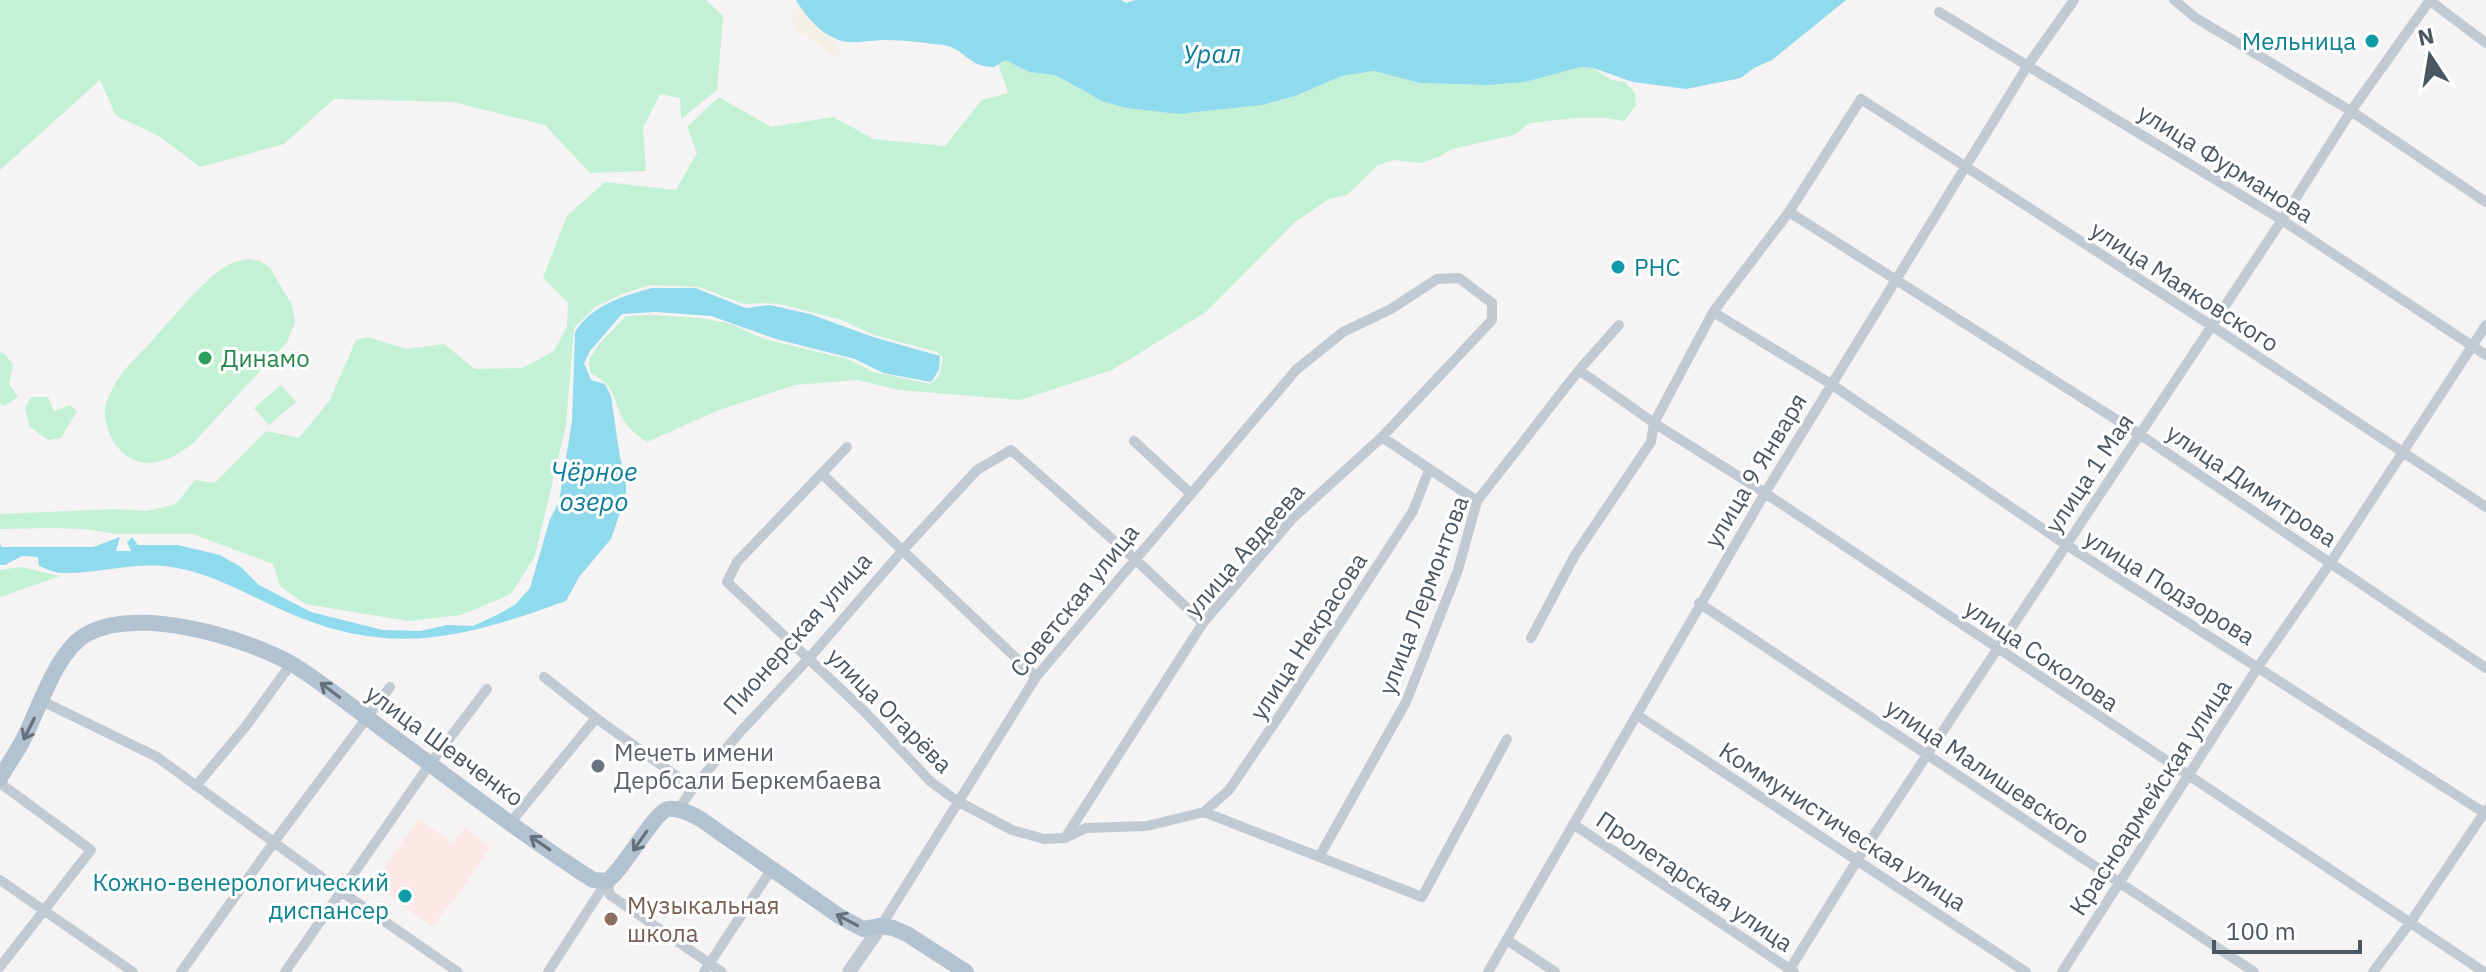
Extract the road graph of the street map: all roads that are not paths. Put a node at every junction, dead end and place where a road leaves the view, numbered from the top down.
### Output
1 (2074, 0) edge
2 (2174, 0) edge
3 (2429, 0) edge
4 (1939, 12) dead end
5 (2486, 43) edge
6 (2028, 65) junction
7 (2351, 111) junction
8 (1965, 167) junction
9 (2486, 202) edge
10 (1789, 212) junction
11 (2282, 220) junction
12 (1897, 278) junction
13 (1713, 312) junction
14 (1492, 320) joint
15 (1619, 325) dead end
16 (2486, 325) edge
17 (2212, 326) junction
18 (2473, 346) junction
19 (2486, 355) edge
20 (1579, 370) junction
21 (1831, 384) junction
22 (1654, 423) junction
23 (2139, 434) junction
24 (1382, 437) junction
25 (1134, 441) dead end
26 (847, 447) dead end
27 (2402, 451) junction
28 (1429, 470) junction
29 (822, 474) junction
30 (1190, 493) junction
31 (1765, 493) junction
32 (1477, 501) junction
33 (2486, 507) edge
34 (2065, 544) junction
35 (903, 550) junction
36 (1136, 560) junction
37 (2331, 562) junction
38 (1699, 603) junction
39 (1203, 623) junction
40 (1531, 638) dead end
41 (1997, 649) junction
42 (810, 657) junction
43 (291, 664) junction
44 (2258, 667) junction
45 (2486, 668) edge
46 (544, 677) dead end
47 (1036, 677) junction
48 (390, 687) dead end
49 (487, 689) dead end
50 (42, 701) junction
51 (1637, 715) junction
52 (367, 718) junction
53 (596, 718) junction
54 (1507, 739) dead end
55 (1928, 754) junction
56 (430, 764) junction
57 (2188, 776) junction
58 (0, 780) edge
59 (196, 786) junction
60 (693, 788) junction
61 (957, 801) junction
62 (678, 810) junction
63 (1204, 812) junction
64 (2485, 812) edge
65 (511, 822) junction
66 (1573, 824) junction
67 (1065, 838) junction
68 (274, 842) junction
69 (1319, 857) junction
70 (1858, 859) junction
71 (771, 870) junction
72 (0, 880) edge
73 (607, 881) junction
74 (2119, 884) junction
75 (342, 892) junction
76 (45, 911) junction
77 (2410, 923) junction
78 (881, 926) junction
79 (1507, 940) junction
80 (0, 967) edge
81 (707, 968) edge
82 (1791, 971) edge
83 (133, 972) edge
84 (181, 972) edge
85 (285, 972) edge
86 (458, 972) edge
87 (548, 972) edge
88 (722, 972) edge
89 (849, 972) edge
90 (966, 972) edge
91 (1488, 972) edge
92 (1555, 972) edge
93 (2026, 972) edge
94 (2062, 972) edge
95 (2254, 972) edge
96 (2373, 972) edge
97 (2484, 972) edge

1 - 6 street, улица 9 Января
2 - 7 street
3 - 5 street
3 - 7 street, улица 1 Мая
4 - 6 street, улица Фурманова
6 - 8 street, улица 9 Января
6 - 11 street, улица Фурманова
7 - 9 street
7 - 11 street, улица 1 Мая
8 - 10 street, улица Маяковского
8 - 12 street, улица 9 Января
8 - 17 street, улица Маяковского
10 - 12 street, улица Димитрова
10 - 13 street
11 - 17 street, улица 1 Мая
11 - 18 street, улица Фурманова
12 - 21 street, улица 9 Января
12 - 23 street, улица Димитрова
13 - 21 street, улица Подзорова
13 - 22 street
14 - 24 street, улица Авдеева
14 - 30 street, Советская улица
15 - 20 street, улица Лермонтова
16 - 18 street, Красноармейская улица
17 - 23 street, улица 1 Мая
17 - 27 street, улица Маяковского
18 - 19 street, улица Фурманова
18 - 27 street, Красноармейская улица
20 - 22 street, улица Соколова
20 - 32 street, улица Лермонтова
21 - 31 street, улица 9 Января
21 - 34 street, улица Подзорова
22 - 31 street, улица Соколова
22 - 40 street
23 - 34 street, улица 1 Мая
23 - 37 street, улица Димитрова
24 - 28 street
24 - 39 street, улица Авдеева
25 - 30 street
26 - 29 street
27 - 33 street, улица Маяковского
27 - 37 street, Красноармейская улица
28 - 32 street
28 - 63 street, улица Некрасова
29 - 35 street
29 - 42 street, улица Огарёва
30 - 36 street, Советская улица
31 - 38 street, улица 9 Января
31 - 41 street, улица Соколова
32 - 69 street, улица Лермонтова
34 - 41 street, улица 1 Мая
34 - 44 street, улица Подзорова
35 - 36 street, Пионерская улица
35 - 42 street, Пионерская улица
35 - 47 street
36 - 39 street
36 - 47 street, Советская улица
37 - 44 street, Красноармейская улица
37 - 45 street, улица Димитрова
38 - 51 street, улица 9 Января
38 - 55 street, улица Малишевского
39 - 67 street, улица Авдеева
41 - 55 street, улица 1 Мая
41 - 57 street, улица Соколова
42 - 60 street, Пионерская улица
42 - 61 street, улица Огарёва
43 - 50 main road, улица Шевченко
52 -> 43 main road, улица Шевченко
43 - 59 street
44 - 57 street, Красноармейская улица
44 - 64 street, улица Подзорова
46 - 53 street
47 - 61 street, Советская улица
48 - 52 street
49 - 56 street
50 -> 58 main road
50 - 59 street
51 - 66 street, улица 9 Января
51 - 70 street, Коммунистическая улица
52 - 56 main road, улица Шевченко
52 - 68 street
53 - 60 street
53 - 65 street
54 - 69 street
55 - 70 street, улица 1 Мая
55 - 74 street, улица Малишевского
56 - 65 main road, улица Шевченко
56 - 75 street
57 - 74 street, Красноармейская улица
57 - 77 street, улица Соколова
58 - 76 street
59 - 68 street
60 - 62 street, Пионерская улица
61 - 67 street, улица Огарёва
61 - 78 street, Советская улица
62 - 71 main road
62 -> 73 main road, Пионерская улица
63 - 67 street, улица Огарёва
63 - 69 street
64 - 77 street
73 -> 65 main road, улица Шевченко
66 - 79 street, улица 9 Января
66 - 82 street, Пролетарская улица
68 - 75 street
68 - 84 street
70 - 82 street, улица 1 Мая
70 - 93 street, Коммунистическая улица
78 -> 71 main road
71 - 81 street
72 - 76 street
73 - 81 street, улица Шевченко
73 - 87 street, Пионерская улица
74 - 94 street, Красноармейская улица
74 - 95 street, улица Малишевского
75 - 85 street
75 - 86 street
76 - 80 street
76 - 83 street
77 - 96 street
77 - 97 street, улица Соколова
78 - 89 street, Советская улица
78 - 90 main road
79 - 91 street, улица 9 Января
79 - 92 street
81 - 88 street, улица Шевченко

